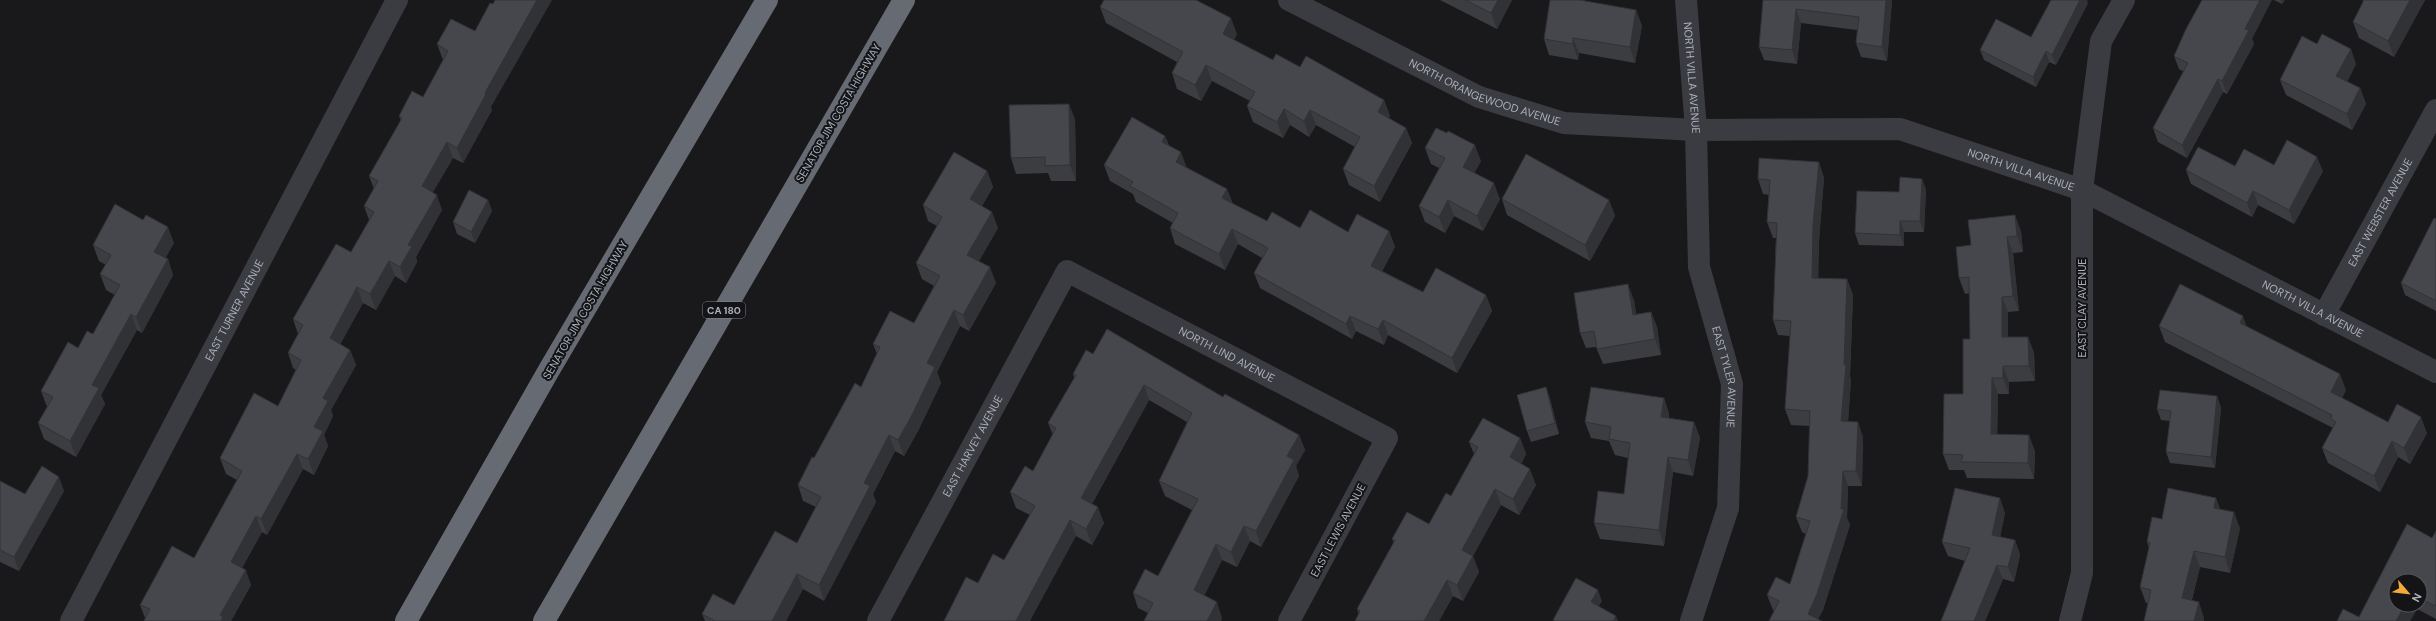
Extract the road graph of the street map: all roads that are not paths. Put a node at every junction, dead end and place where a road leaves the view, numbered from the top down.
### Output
1 (397, 0) edge
2 (767, 0) edge
3 (904, 0) edge
4 (1289, 0) edge
5 (1686, 0) edge
6 (2124, 0) edge
7 (2436, 110) edge
8 (1696, 130) junction
9 (2082, 190) junction
10 (1067, 271) joint
11 (2324, 315) junction
12 (2436, 372) edge
13 (1386, 438) joint
14 (71, 621) edge
15 (406, 621) edge
16 (544, 621) edge
17 (878, 621) edge
18 (1289, 621) edge
19 (1691, 621) edge
20 (2070, 621) edge

1 - 14 street, EAST TURNER AVENUE
2 - 15 highway, SENATOR JIM COSTA HIGHWAY
3 - 16 highway, SENATOR JIM COSTA HIGHWAY / CA 180
4 - 8 street, NORTH ORANGEWOOD AVENUE
5 - 8 street, NORTH VILLA AVENUE
6 - 9 street, EAST CLAY AVENUE
7 - 11 street, EAST WEBSTER AVENUE
8 - 9 street, NORTH VILLA AVENUE
8 - 19 street, EAST TYLER AVENUE
9 - 11 street, NORTH VILLA AVENUE
9 - 20 street, EAST CLAY AVENUE
10 - 13 street, NORTH LIND AVENUE
10 - 17 street, EAST HARVEY AVENUE
11 - 12 street, NORTH VILLA AVENUE
13 - 18 street, EAST LEWIS AVENUE

